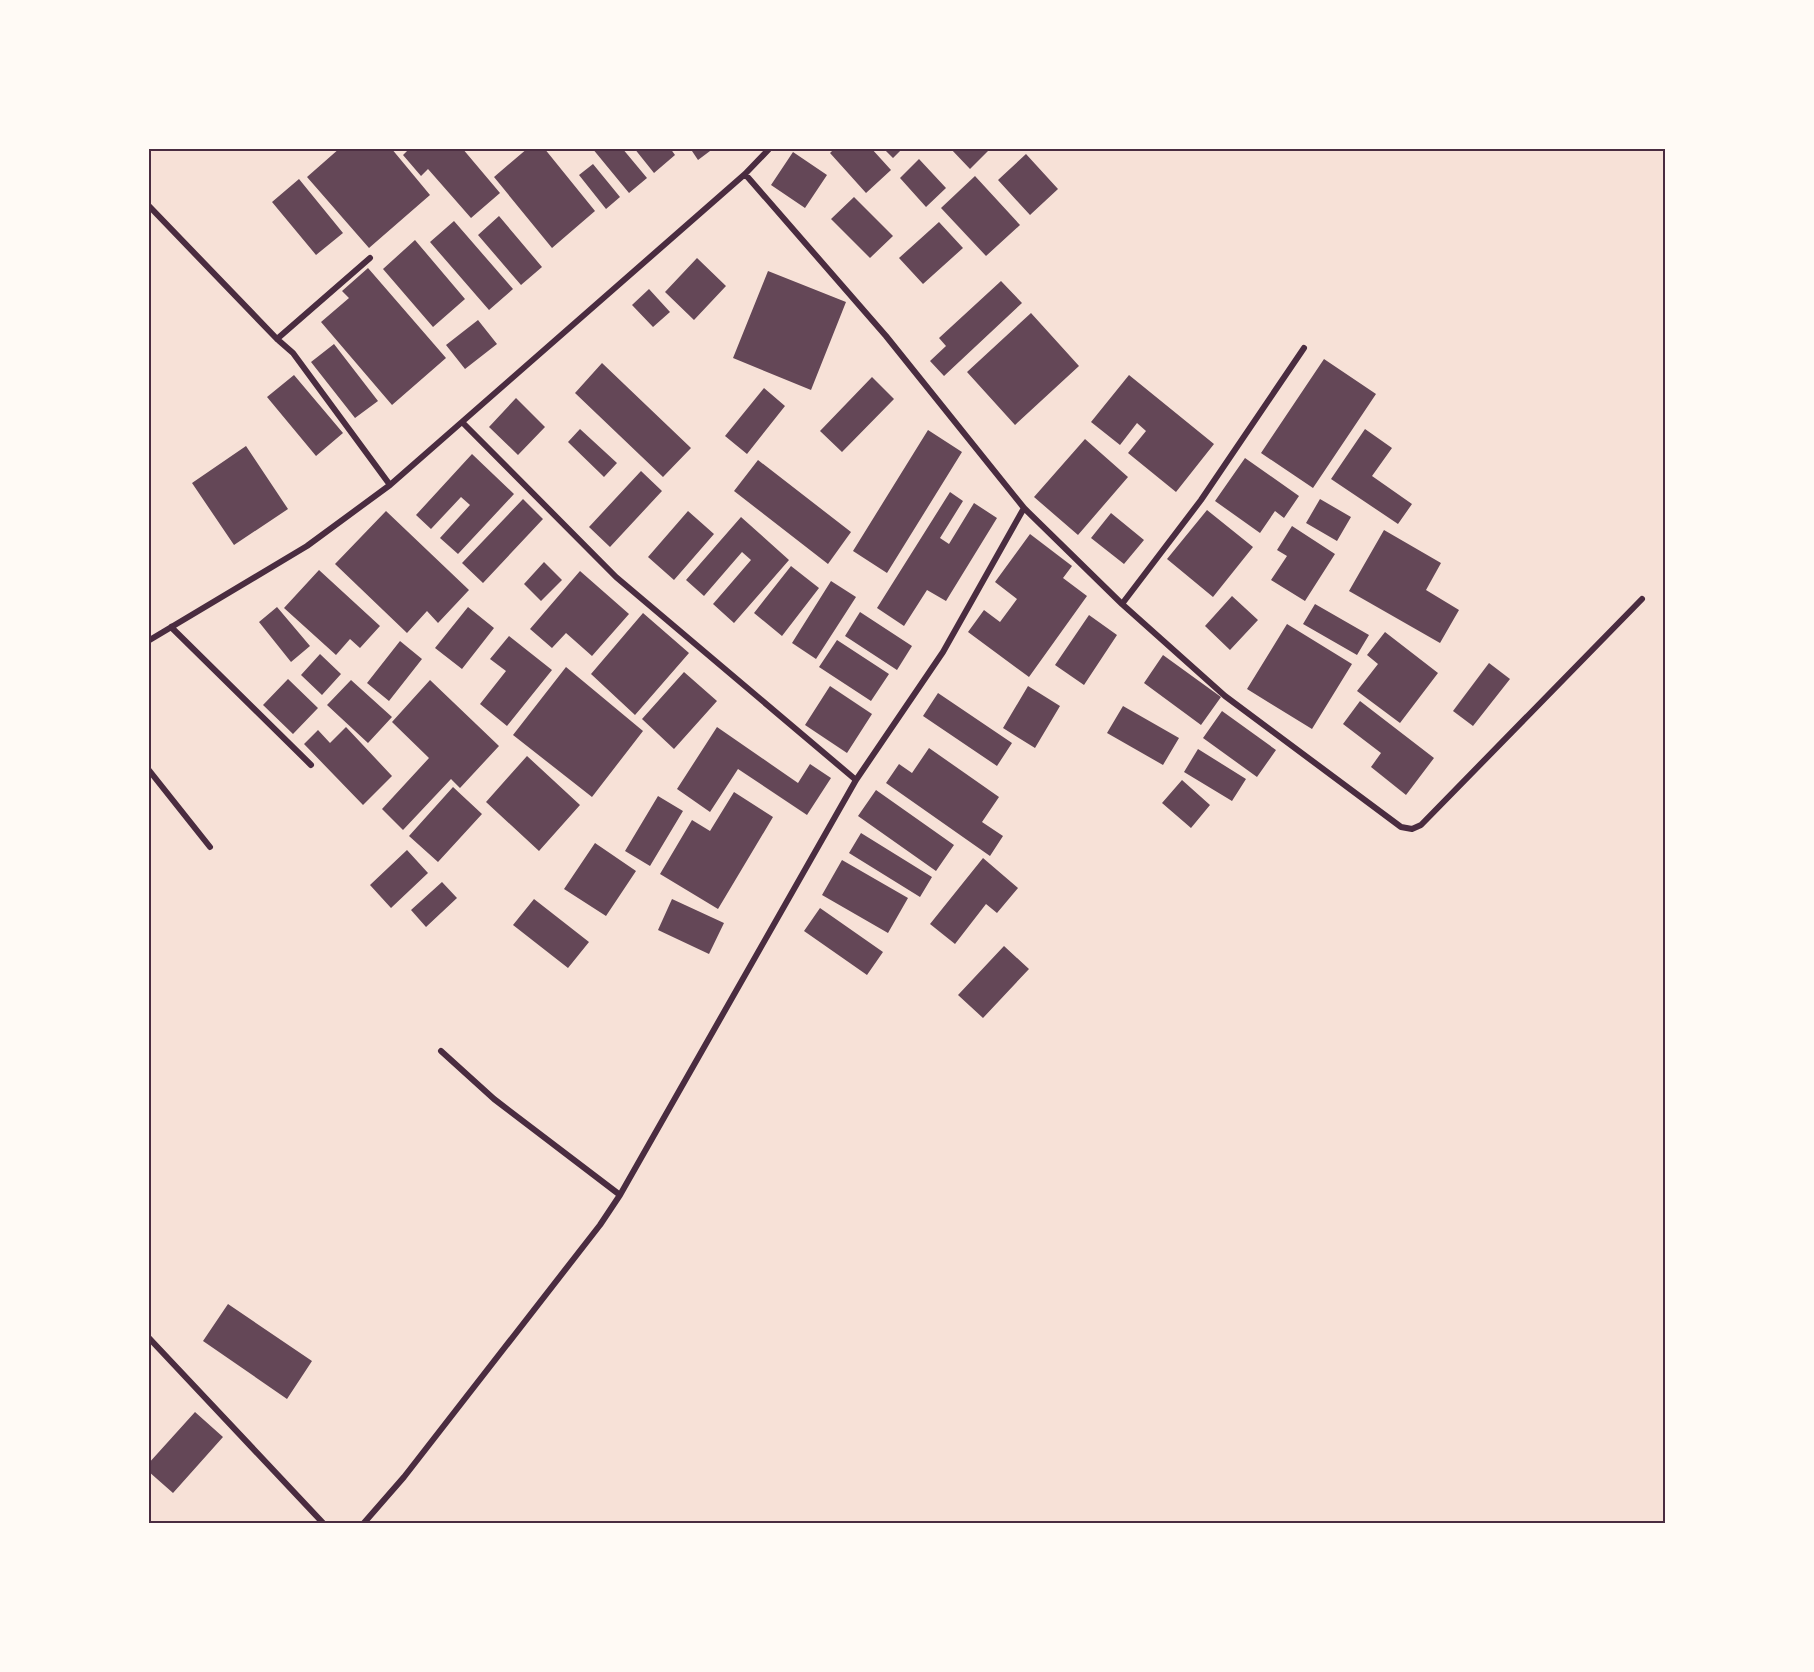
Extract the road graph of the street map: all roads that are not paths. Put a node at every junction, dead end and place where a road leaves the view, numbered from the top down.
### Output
1 (770, 148) edge
2 (745, 174) junction
3 (148, 205) edge
4 (370, 258) dead end
5 (277, 339) junction
6 (1304, 348) dead end
7 (463, 423) junction
8 (390, 485) junction
9 (1024, 508) junction
10 (1642, 599) dead end
11 (1122, 604) junction
12 (171, 627) junction
13 (148, 641) edge
14 (311, 765) dead end
15 (148, 769) edge
16 (856, 780) junction
17 (210, 848) dead end
18 (441, 1051) dead end
19 (620, 1195) junction
20 (148, 1337) edge
21 (324, 1524) edge
22 (363, 1524) edge

1 - 2 street
2 - 7 street
2 - 9 street
3 - 5 street
4 - 5 street
5 - 8 street
6 - 11 street
7 - 8 street
7 - 16 street
8 - 12 street
9 - 11 street
9 - 16 street
10 - 11 street
12 - 13 street
12 - 14 street
15 - 17 street
16 - 19 street
18 - 19 street
19 - 22 street
20 - 21 street

